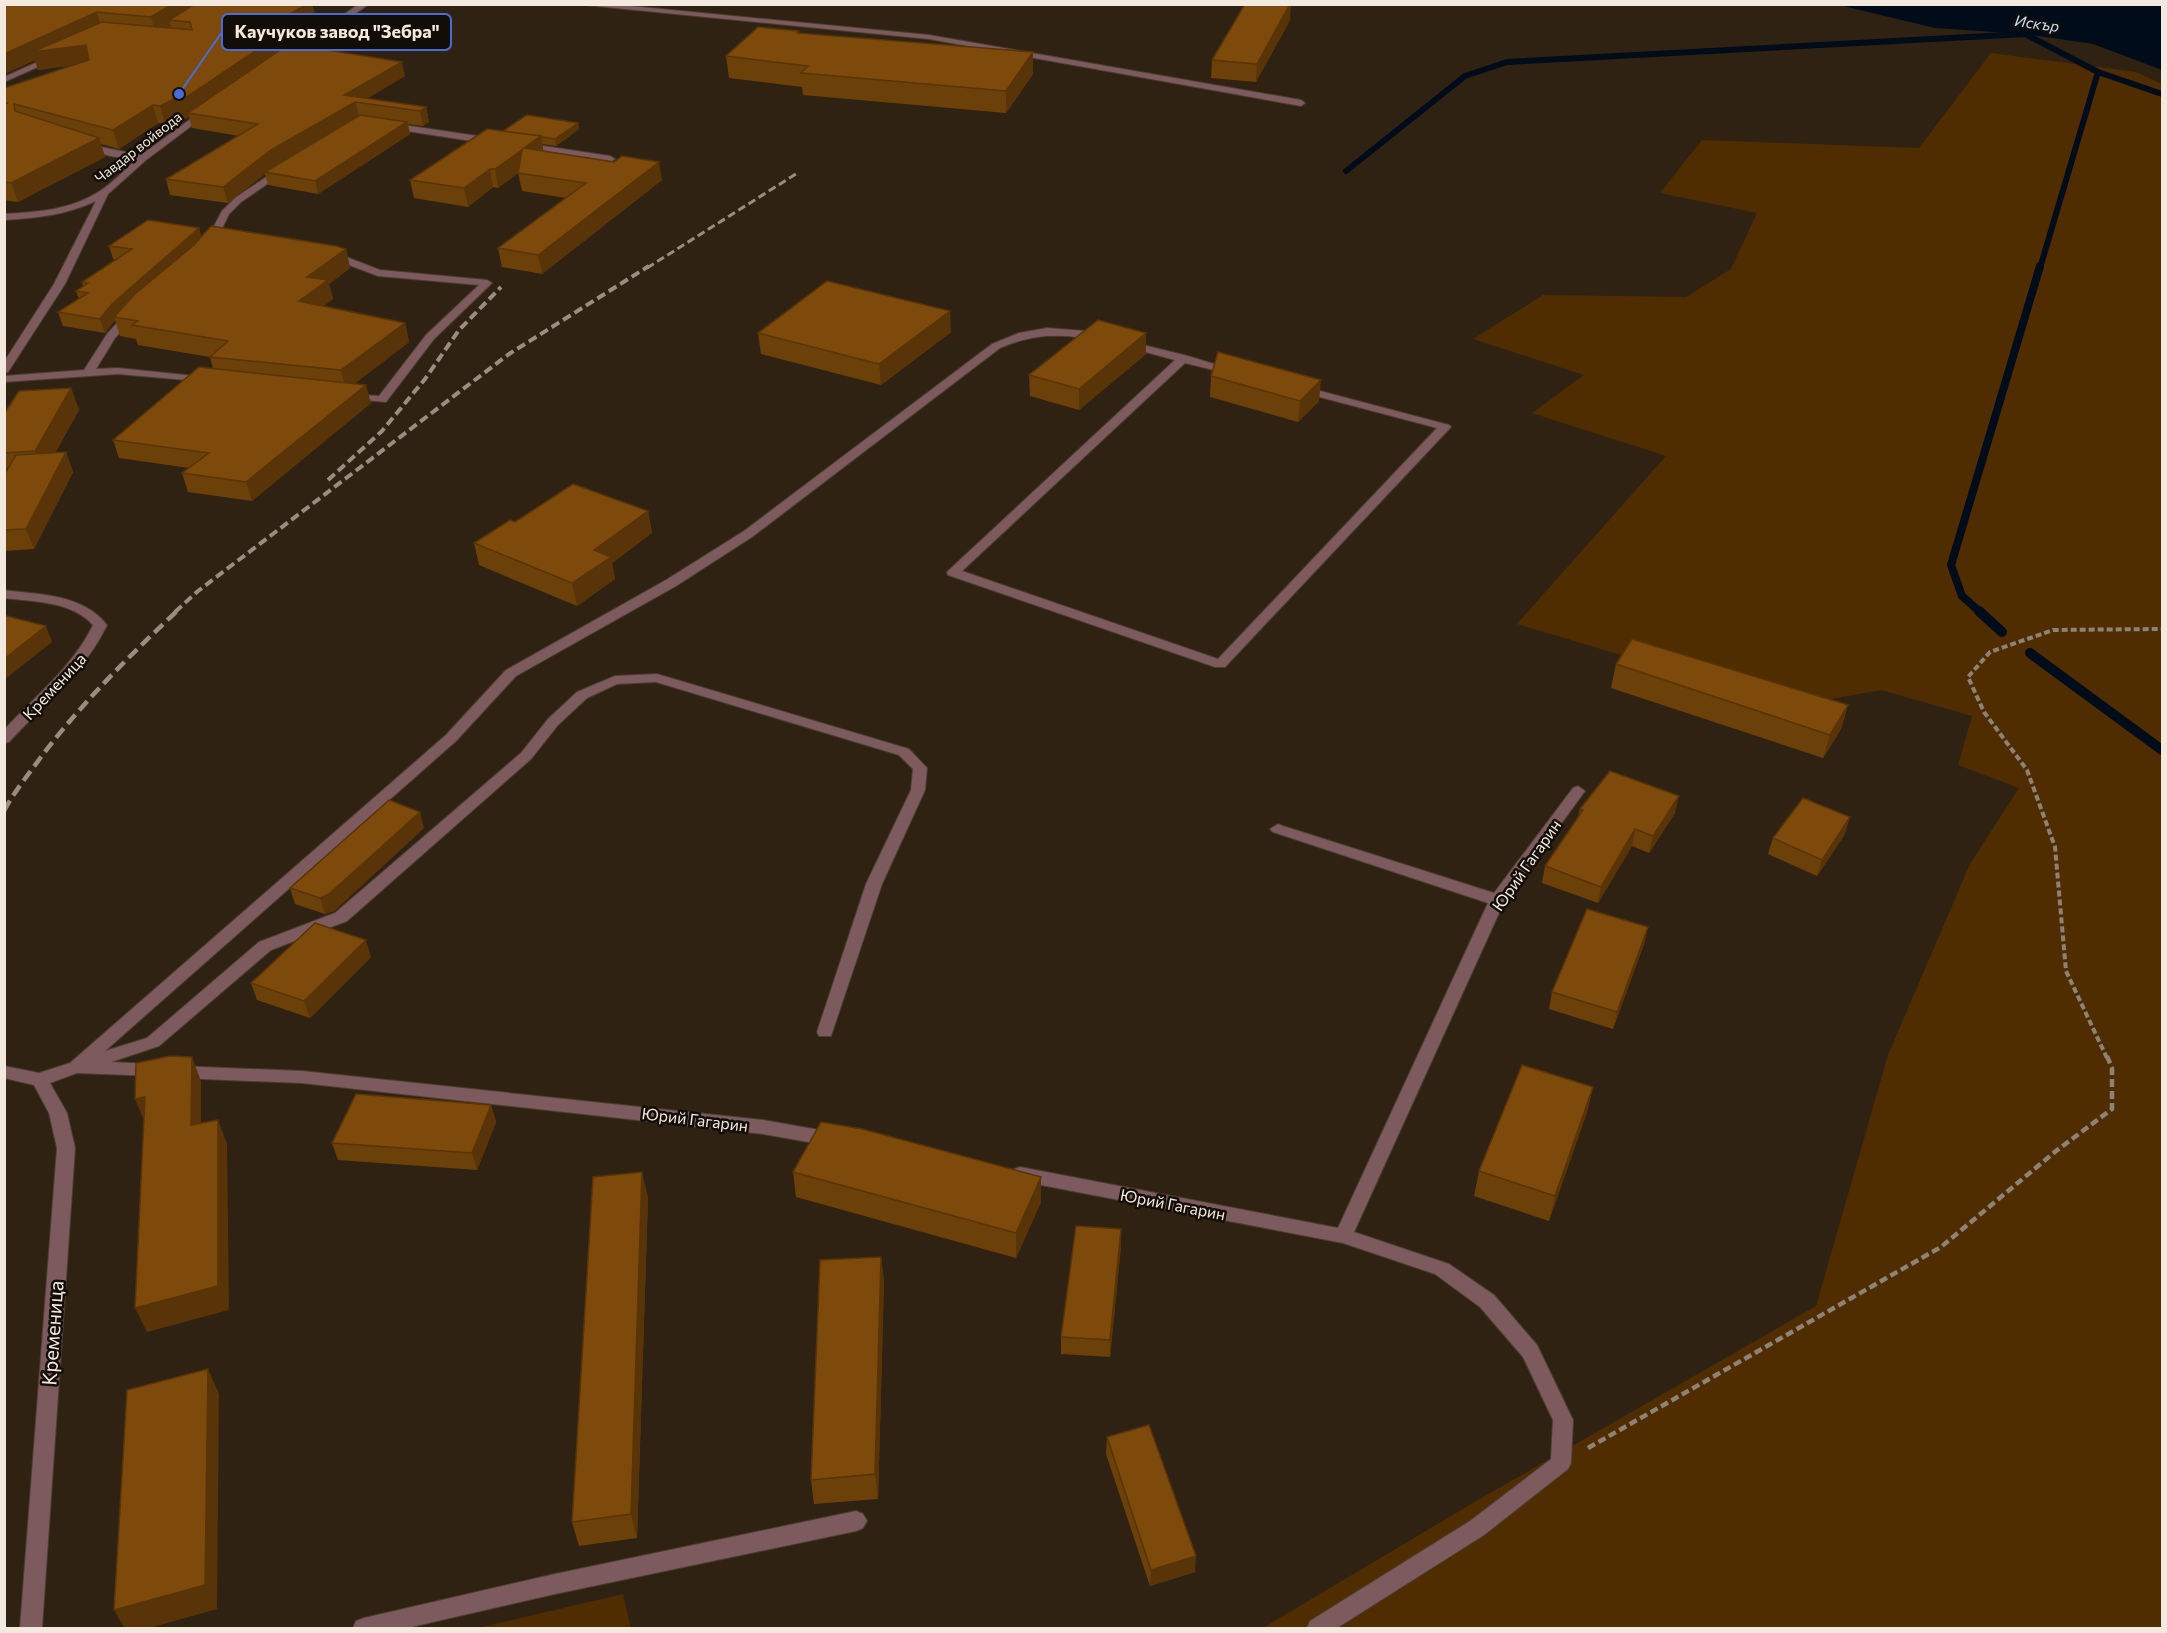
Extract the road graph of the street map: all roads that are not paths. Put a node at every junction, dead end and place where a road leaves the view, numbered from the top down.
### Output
1 (365, 4) edge
2 (579, 4) edge
3 (66, 52) edge
4 (284, 60) edge
5 (4, 80) edge
6 (1301, 103) dead end
7 (215, 106) edge
8 (382, 125) edge
9 (78, 143) edge
10 (143, 158) junction
11 (610, 159) edge
12 (289, 165) edge
13 (104, 193) junction
14 (4, 217) edge
15 (203, 252) edge
16 (323, 252) edge
17 (141, 304) edge
18 (1184, 358) junction
19 (4, 369) edge
20 (88, 373) junction
21 (1252, 376) edge
22 (4, 379) edge
23 (221, 382) edge
24 (1286, 385) edge
25 (336, 395) edge
26 (4, 594) edge
27 (4, 739) edge
28 (1578, 791) dead end
29 (1278, 829) dead end
30 (1497, 900) junction
31 (825, 1032) dead end
32 (76, 1067) junction
33 (4, 1072) edge
34 (40, 1080) junction
35 (845, 1142) edge
36 (1008, 1171) edge
37 (1343, 1236) junction
38 (856, 1521) dead end
39 (31, 1629) edge
40 (364, 1629) edge
41 (1318, 1629) edge

1 - 4 street
2 - 6 street
3 - 5 street
7 - 10 street, Чавдар войвода
8 - 11 street
9 - 10 street
10 - 13 street, Чавдар войвода
12 - 15 street
13 - 14 street, Чавдар войвода
13 - 19 street
16 - 25 street
17 - 20 street
18 - 21 street
18 - 24 street
18 - 32 street
20 - 22 street
20 - 23 street
26 - 27 street, Кременица
28 - 30 street, Юрий Гагарин
29 - 30 street
30 - 37 street, Юрий Гагарин
31 - 32 street
32 - 34 street, Юрий Гагарин
32 - 35 street, Юрий Гагарин
33 - 34 street
34 - 39 street, Кременица
36 - 37 street, Юрий Гагарин
37 - 41 street, Юрий Гагарин
38 - 40 street

